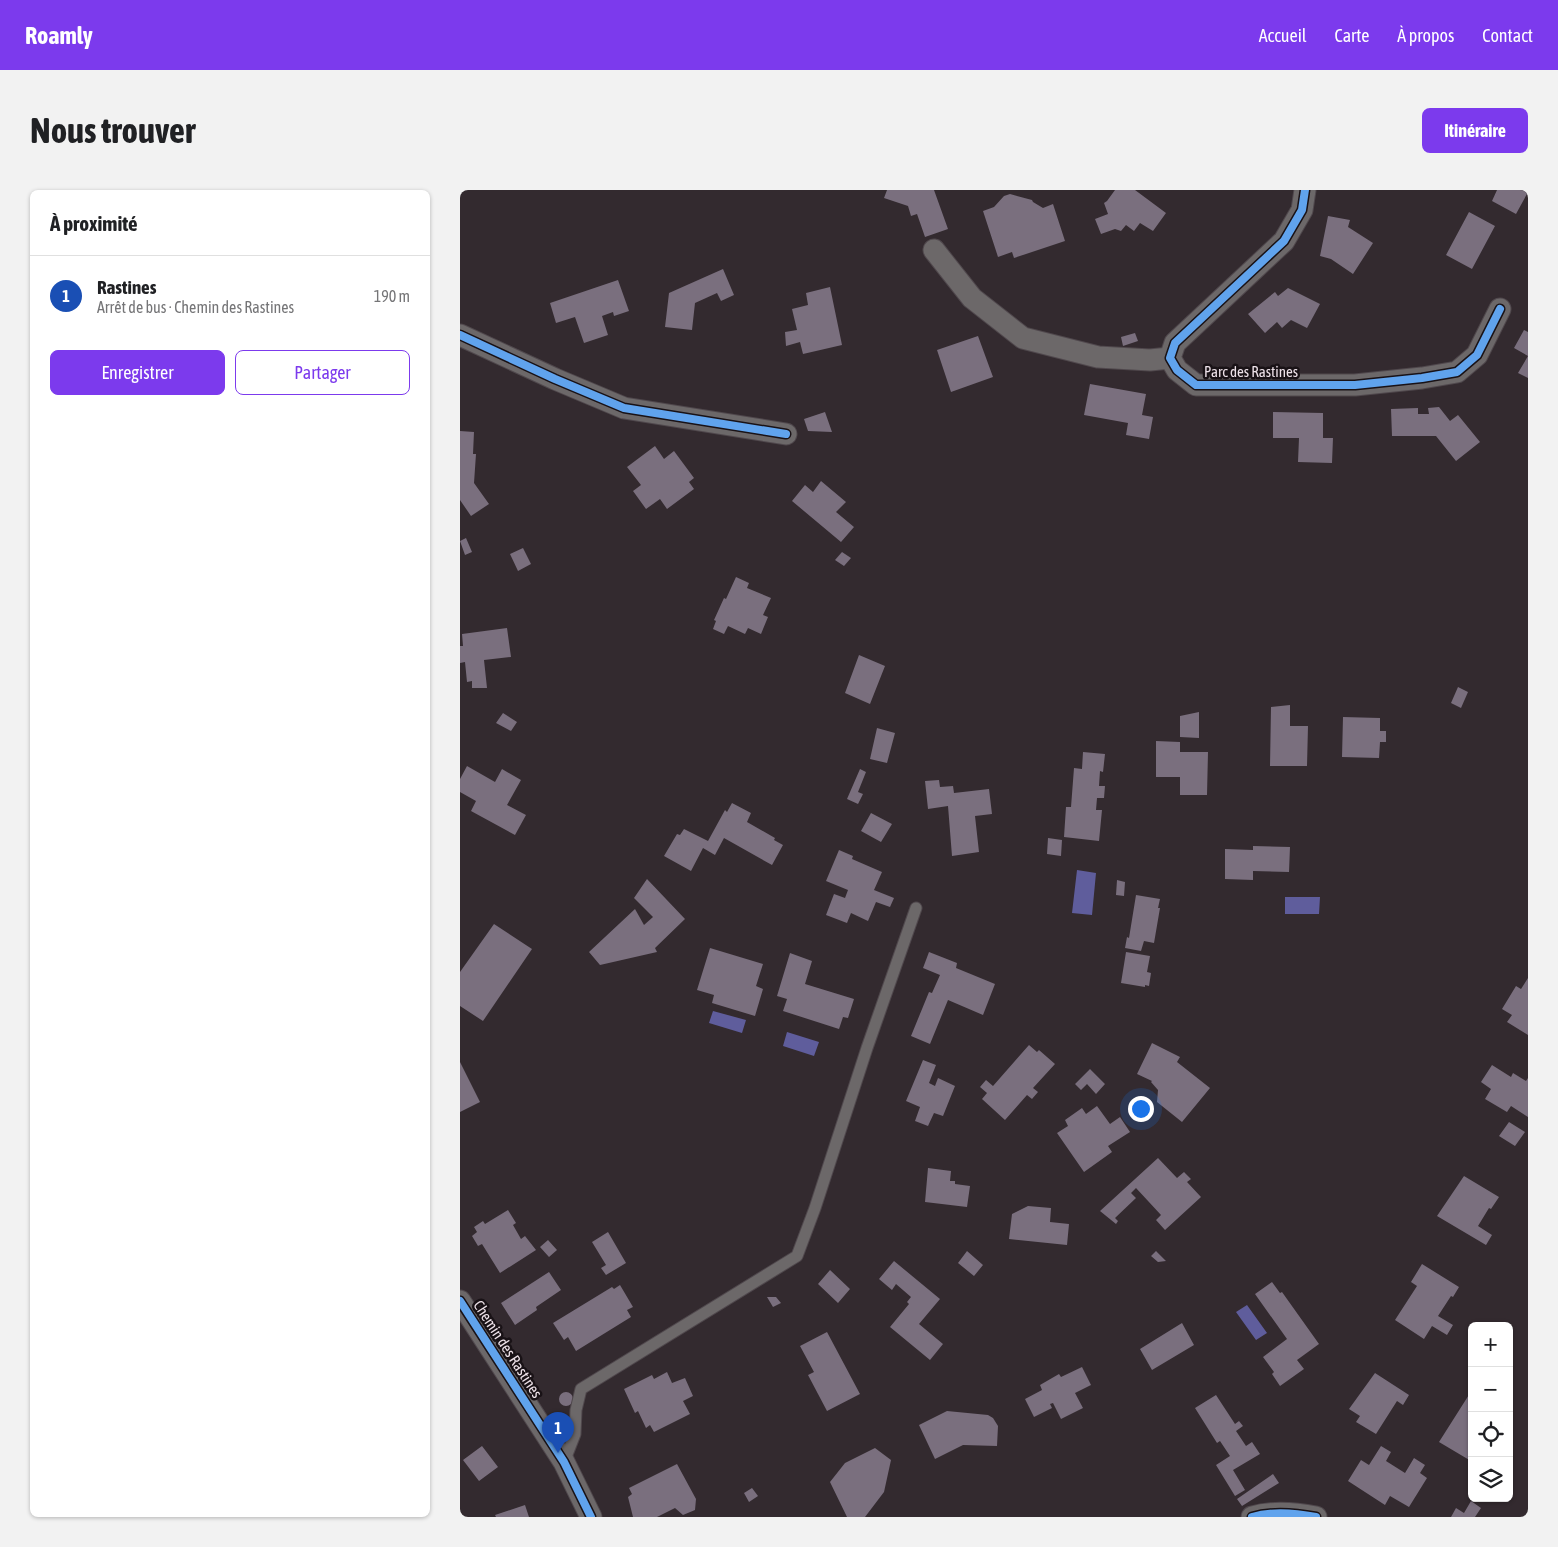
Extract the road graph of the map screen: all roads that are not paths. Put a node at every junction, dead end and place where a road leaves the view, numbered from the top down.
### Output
1 (1306, 190) edge
2 (934, 250) dead end
3 (1500, 309) dead end
4 (460, 335) edge
5 (1170, 358) junction
6 (786, 434) dead end
7 (916, 908) dead end
8 (460, 1301) edge
9 (564, 1462) junction
10 (591, 1517) edge
11 (1252, 1517) edge
12 (1316, 1517) edge

1 - 5 street
2 - 5 street
3 - 5 street, Parc des Rastines
4 - 6 street
7 - 9 lane
8 - 9 street, Chemin des Rastines
9 - 10 street, Chemin des Rastines
11 - 12 street

